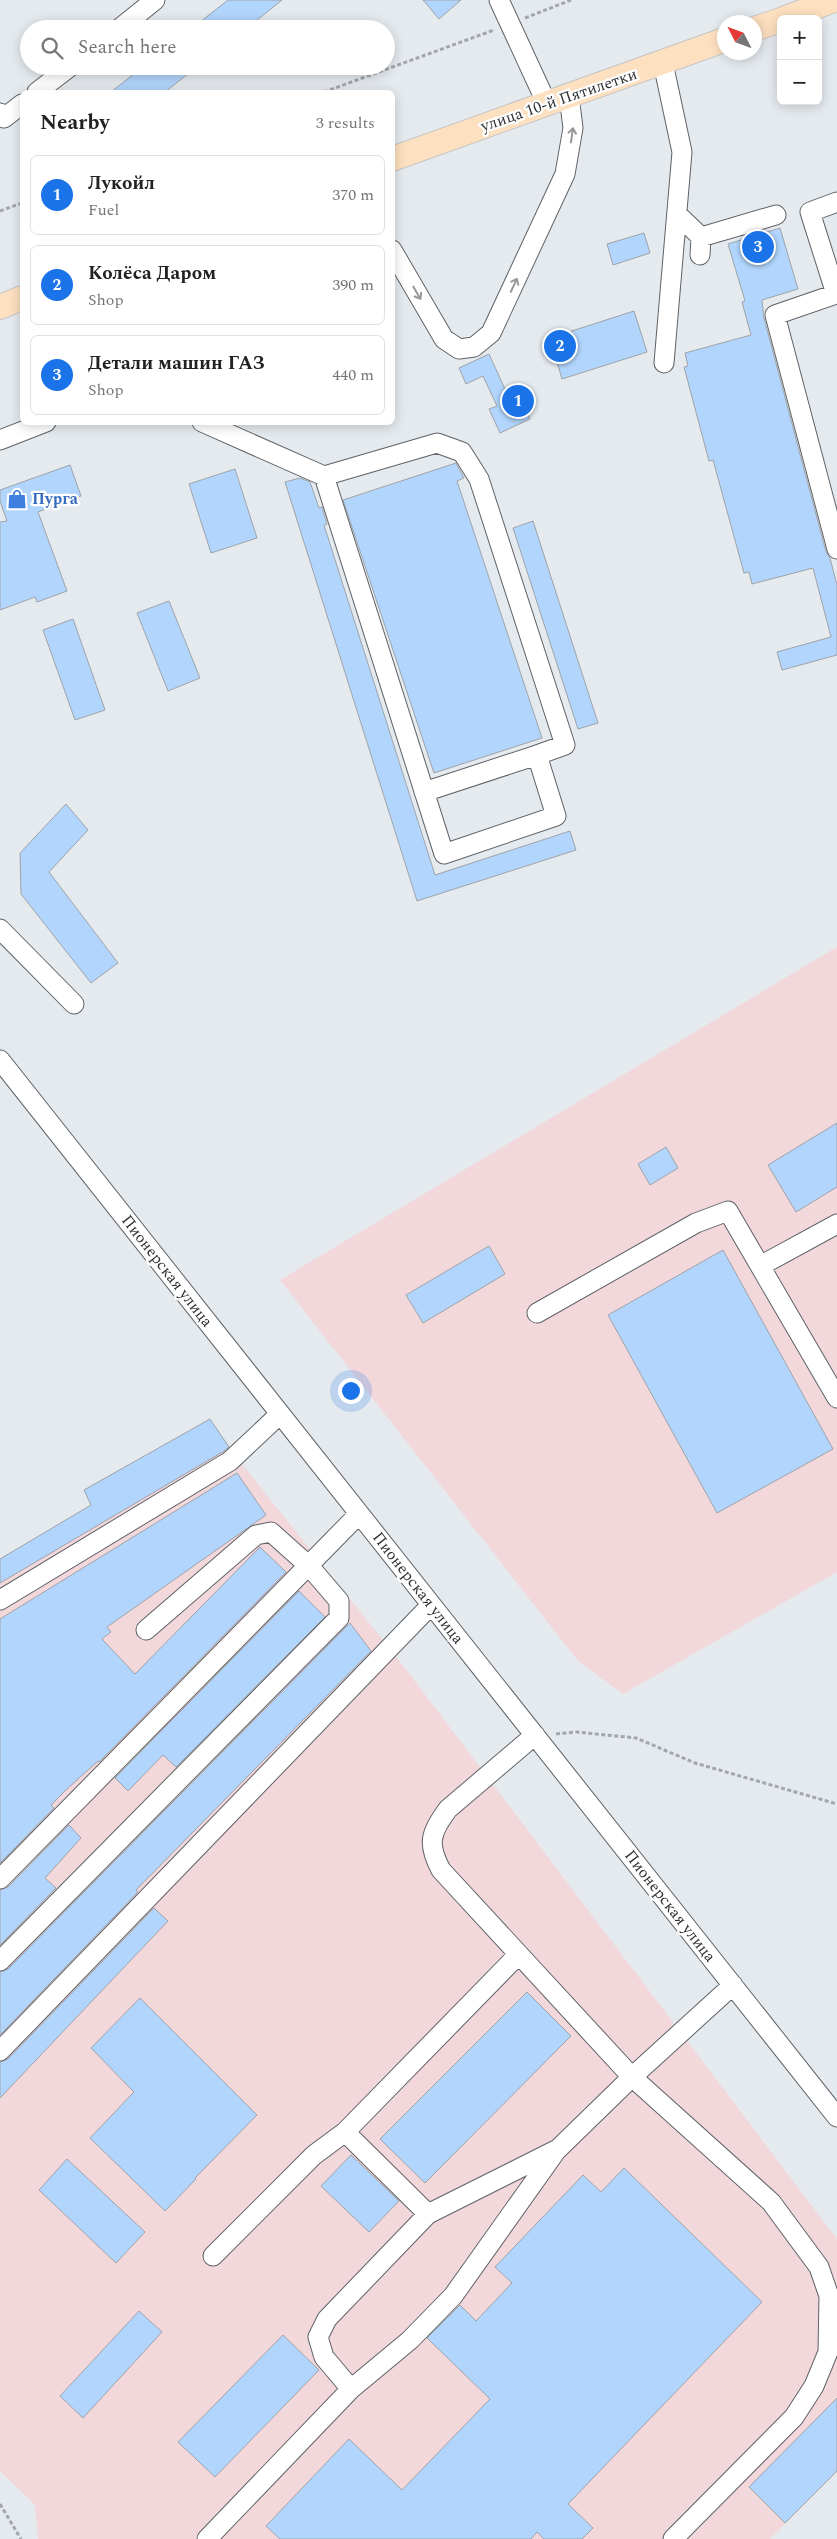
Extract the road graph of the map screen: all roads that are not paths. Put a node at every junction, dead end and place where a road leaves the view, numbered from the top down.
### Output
1 (499, 0) edge
2 (834, 0) edge
3 (145, 3) edge
4 (793, 15) edge
5 (127, 20) edge
6 (777, 21) edge
7 (762, 26) edge
8 (717, 43) edge
9 (663, 63) junction
10 (59, 75) edge
11 (40, 90) edge
12 (558, 100) junction
13 (20, 106) edge
14 (0, 113) edge
15 (395, 157) edge
16 (837, 202) edge
17 (677, 214) junction
18 (776, 215) dead end
19 (395, 255) edge
20 (836, 294) edge
21 (20, 299) edge
22 (0, 307) edge
23 (664, 363) dead end
24 (38, 425) edge
25 (209, 425) edge
26 (0, 440) edge
27 (324, 476) junction
28 (832, 513) edge
29 (837, 549) edge
30 (537, 755) junction
31 (424, 792) junction
32 (0, 929) edge
33 (74, 1004) dead end
34 (0, 1060) edge
35 (837, 1224) edge
36 (760, 1266) junction
37 (536, 1313) dead end
38 (837, 1398) edge
39 (280, 1414) junction
40 (359, 1514) junction
41 (309, 1566) junction
42 (0, 1600) edge
43 (432, 1605) junction
44 (146, 1630) dead end
45 (535, 1736) junction
46 (0, 1879) edge
47 (518, 1955) junction
48 (0, 1961) edge
49 (733, 1985) junction
50 (0, 2051) edge
51 (632, 2077) junction
52 (837, 2116) edge
53 (346, 2132) junction
54 (558, 2149) junction
55 (428, 2214) junction
56 (213, 2256) dead end
57 (351, 2389) junction
58 (207, 2539) edge
59 (673, 2539) edge

1 - 12 street
2 - 4 main road
3 - 5 street
6 - 7 main road
8 - 9 main road, улица 10-й Пятилетки
9 - 12 main road, улица 10-й Пятилетки
9 - 17 street
10 - 11 street
12 - 15 main road, улица 10-й Пятилетки
19 -> 12 street
13 - 14 street
16 - 20 street
17 - 18 street
17 - 23 street
20 - 28 street
21 - 22 main road
24 - 26 street
25 - 27 street
27 - 30 street
27 - 31 street
28 - 29 street
30 - 31 street
30 - 31 street
32 - 33 street
34 - 39 street, Пионерская улица
35 - 36 street
36 - 37 street
36 - 38 street
39 - 40 street, Пионерская улица
39 - 42 street
40 - 41 street
40 - 43 street, Пионерская улица
41 - 44 street
41 - 46 street
41 - 48 street
43 - 45 street, Пионерская улица
43 - 50 street
45 - 47 street
45 - 49 street, Пионерская улица
47 - 51 street
47 - 53 street
49 - 51 street
49 - 52 street, Пионерская улица
51 - 54 street
51 - 59 street
53 - 55 street
53 - 56 street
54 - 55 street
54 - 57 street
55 - 57 street
57 - 58 street

